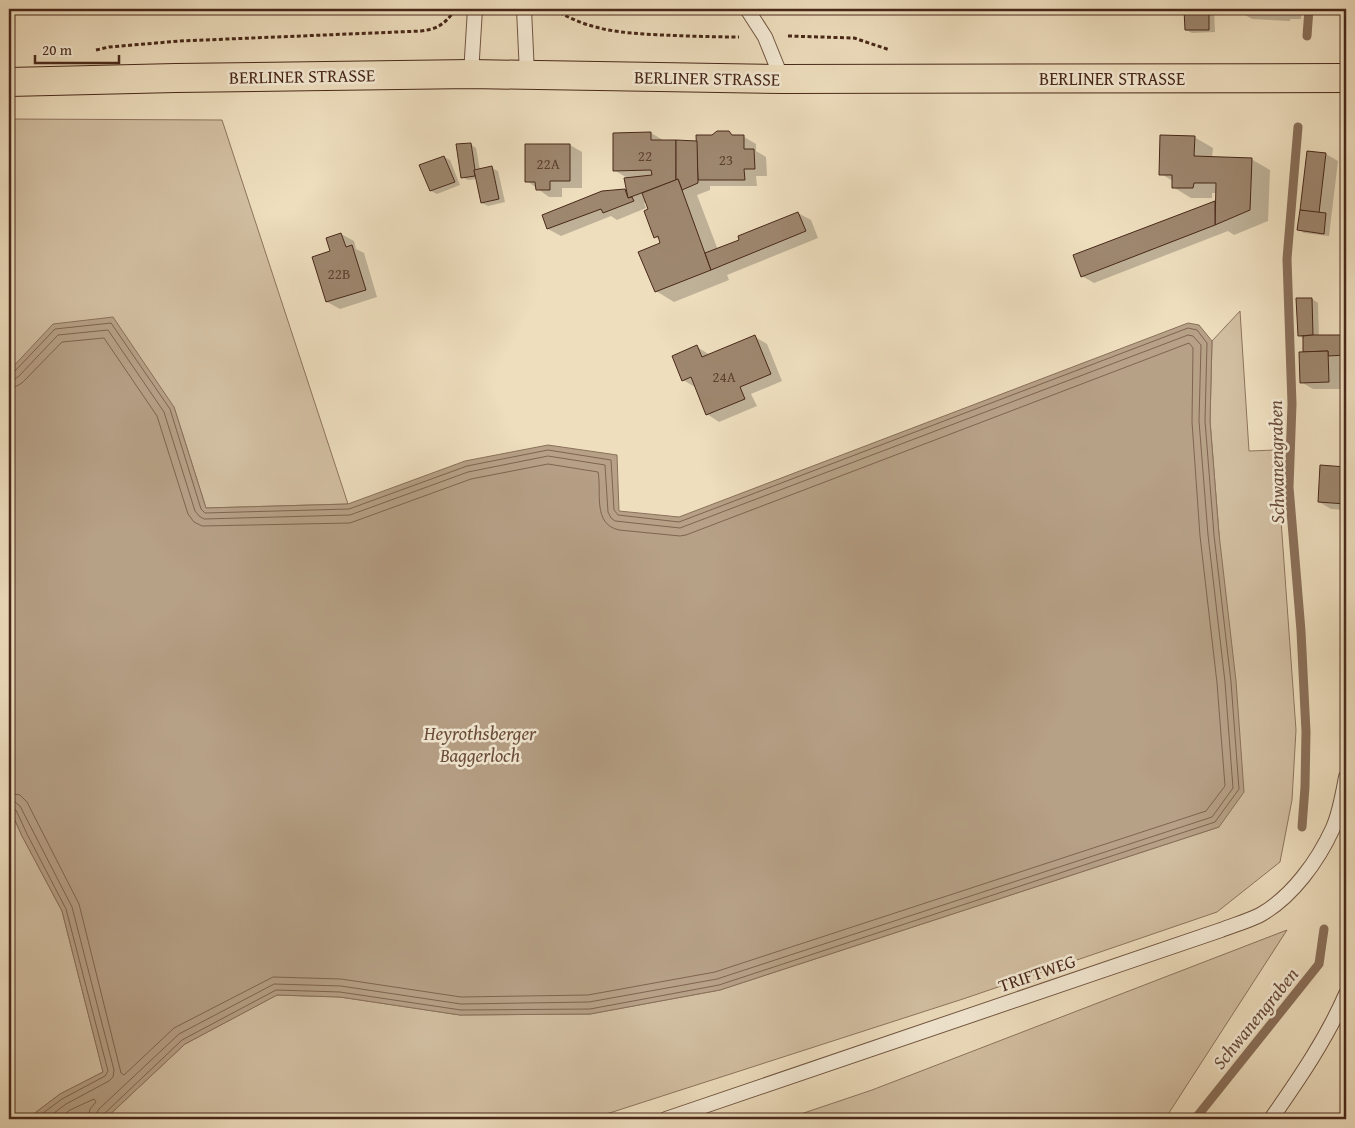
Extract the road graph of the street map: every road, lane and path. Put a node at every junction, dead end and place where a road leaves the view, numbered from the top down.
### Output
1 (475, 9) edge
2 (524, 9) edge
3 (554, 9) edge
4 (747, 9) edge
5 (765, 36) junction
6 (92, 51) dead end
7 (896, 52) dead end
8 (471, 74) junction
9 (527, 74) junction
10 (1346, 78) edge
11 (782, 79) junction
12 (9, 82) edge
13 (1346, 776) edge
14 (1346, 994) edge
15 (666, 1119) edge
16 (1271, 1119) edge

1 - 6 path
1 - 8 lane
2 - 9 lane
3 - 5 path
4 - 5 lane
5 - 7 path
5 - 11 lane
8 - 9 main road, BERLINER STRASSE
8 - 12 main road, BERLINER STRASSE
9 - 11 main road, BERLINER STRASSE
10 - 11 main road, BERLINER STRASSE
13 - 15 lane, TRIFTWEG
14 - 16 lane

